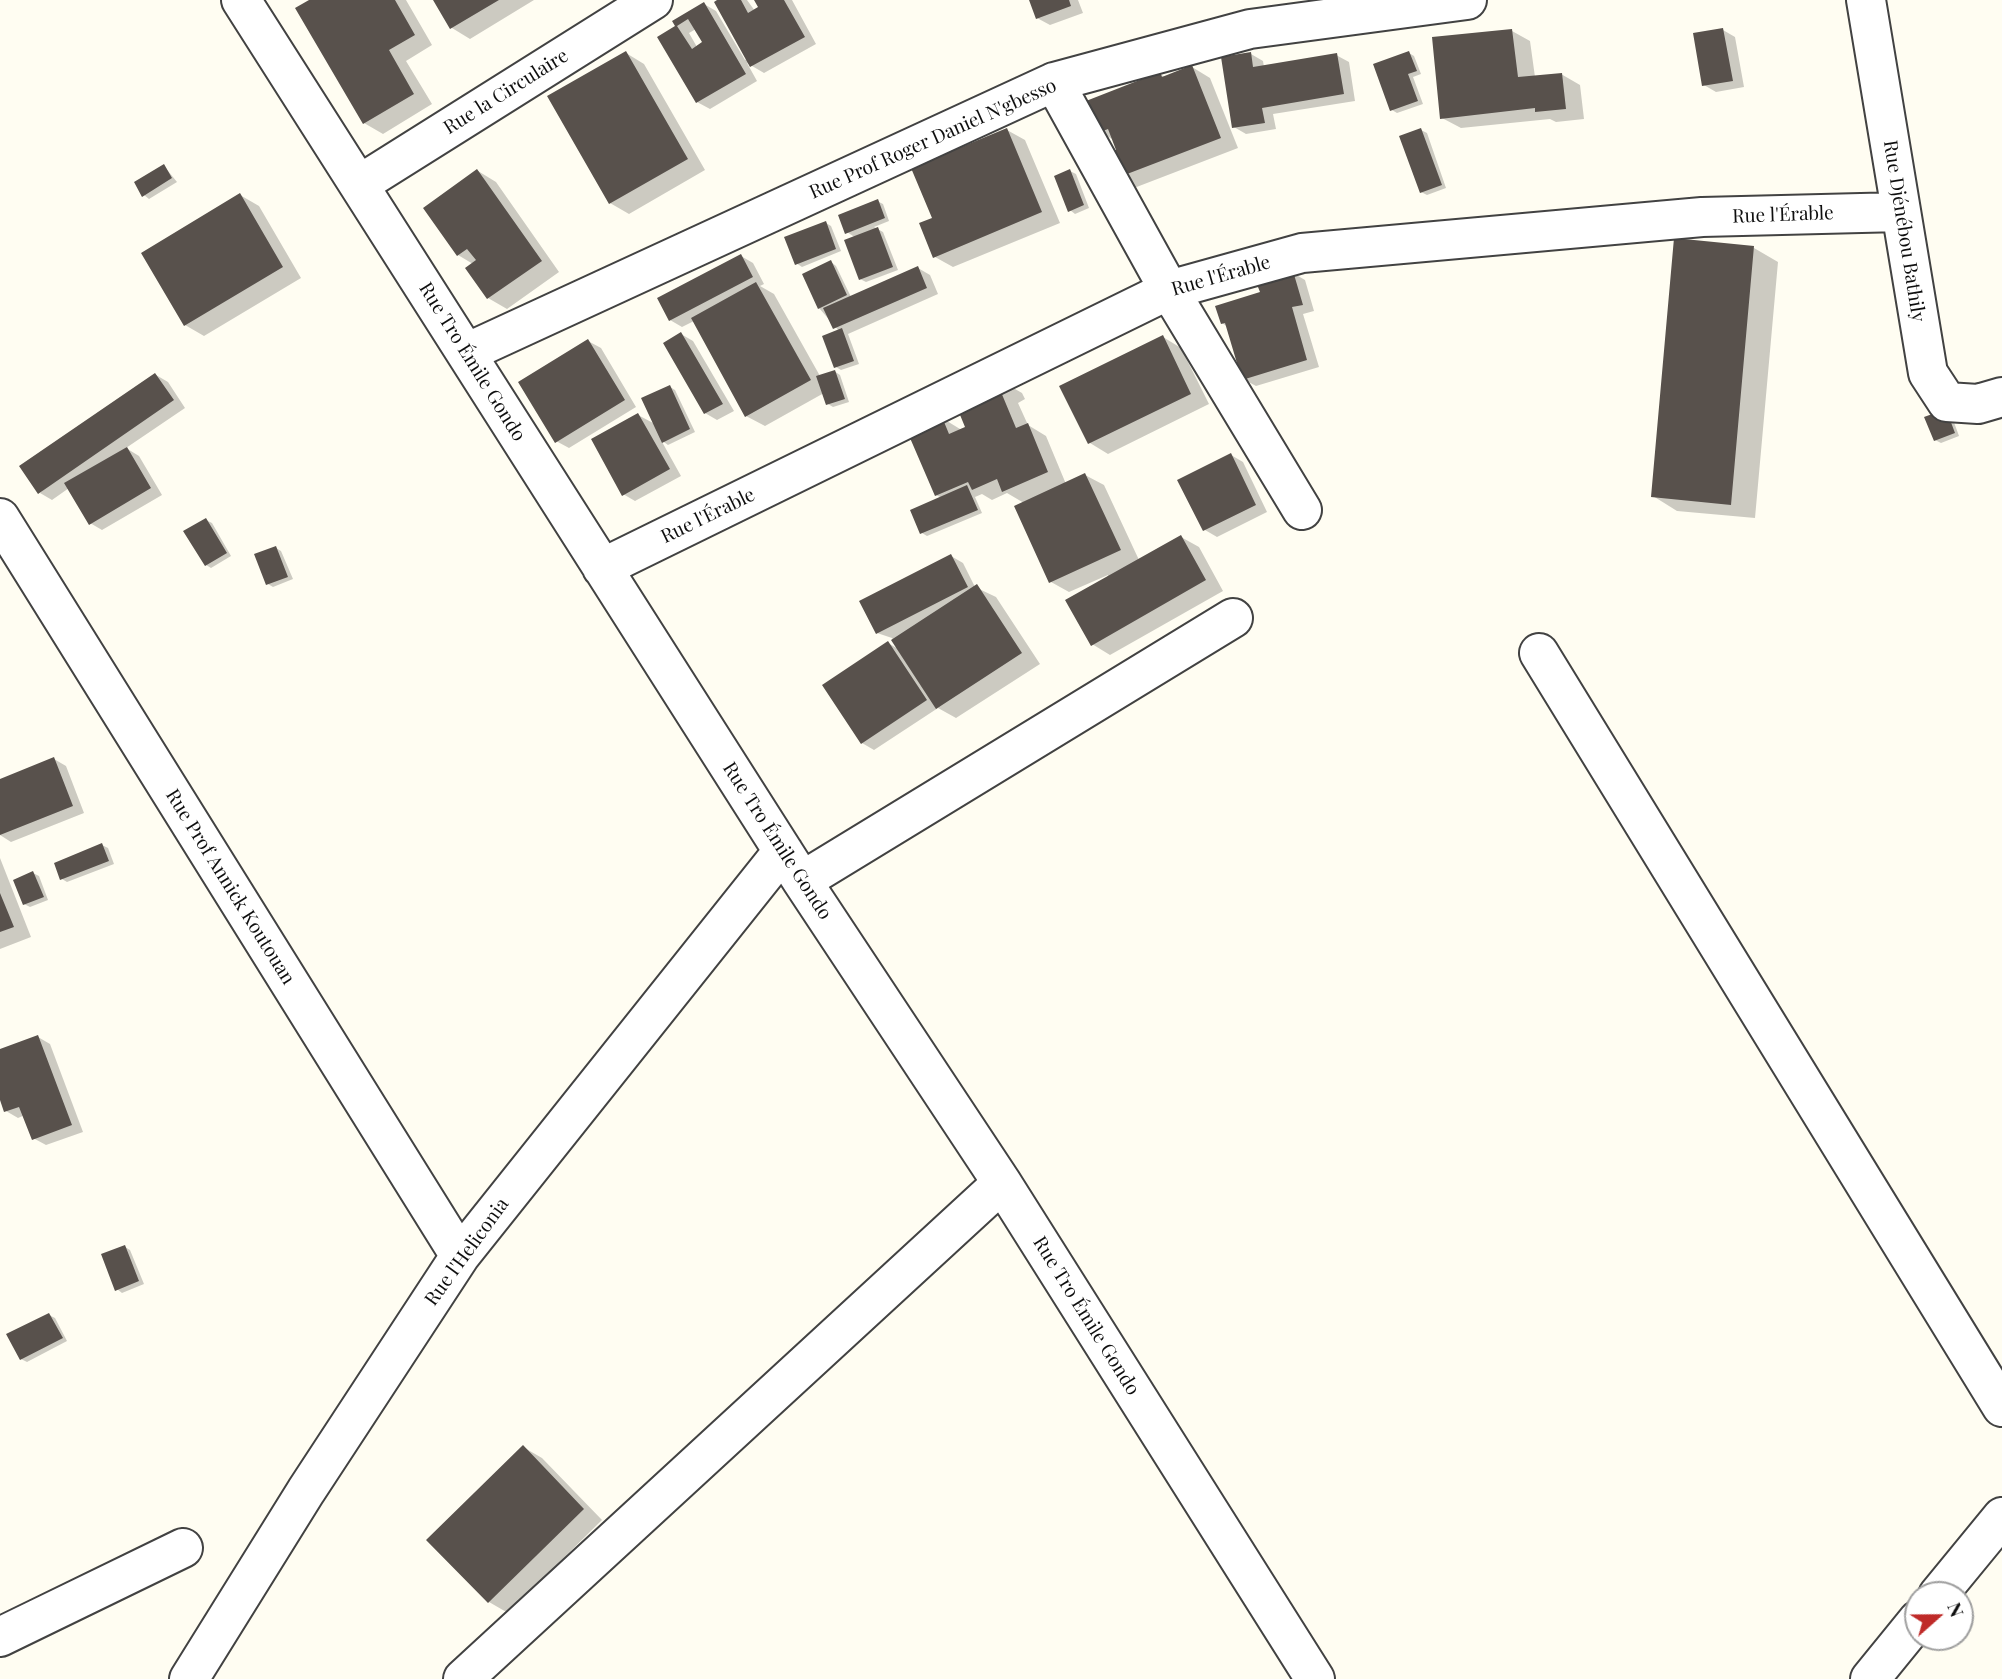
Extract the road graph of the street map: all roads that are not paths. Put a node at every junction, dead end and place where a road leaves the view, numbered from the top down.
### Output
1 (241, 0) edge
2 (653, 0) edge
3 (1467, 0) edge
4 (1866, 0) edge
5 (1054, 82) junction
6 (360, 184) junction
7 (1901, 212) junction
8 (1169, 290) junction
9 (466, 353) junction
10 (2002, 397) edge
11 (1301, 510) dead end
12 (3, 530) edge
13 (602, 568) junction
14 (1233, 618) dead end
15 (1539, 653) dead end
16 (792, 866) junction
17 (1002, 1182) junction
18 (460, 1256) junction
19 (2002, 1407) edge
20 (2002, 1517) edge
21 (183, 1548) dead end
22 (1949, 1581) edge
23 (0, 1637) edge
24 (1904, 1637) edge
25 (189, 1679) edge
26 (463, 1679) edge
27 (1315, 1679) edge
28 (1870, 1679) edge

1 - 6 street, Rue Tro Émile Gondo
2 - 6 street, Rue la Circulaire
3 - 5 street, Rue Prof Roger Daniel N'gbesso
4 - 7 street, Rue Djénébou Bathily
5 - 8 street
5 - 9 street, Rue Prof Roger Daniel N'gbesso
6 - 9 street, Rue Tro Émile Gondo
7 - 8 street, Rue l'Érable
7 - 10 street, Rue Djénébou Bathily
8 - 11 street
8 - 13 street, Rue l'Érable
9 - 13 street, Rue Tro Émile Gondo
12 - 18 street, Rue Prof Annick Koutouan
13 - 16 street, Rue Tro Émile Gondo
14 - 16 street
15 - 19 street
16 - 17 street, Rue Tro Émile Gondo
16 - 18 street, Rue l'Heliconia
17 - 26 street
17 - 27 street, Rue Tro Émile Gondo
18 - 25 street, Rue l'Heliconia
20 - 22 street
21 - 23 street
24 - 28 street

